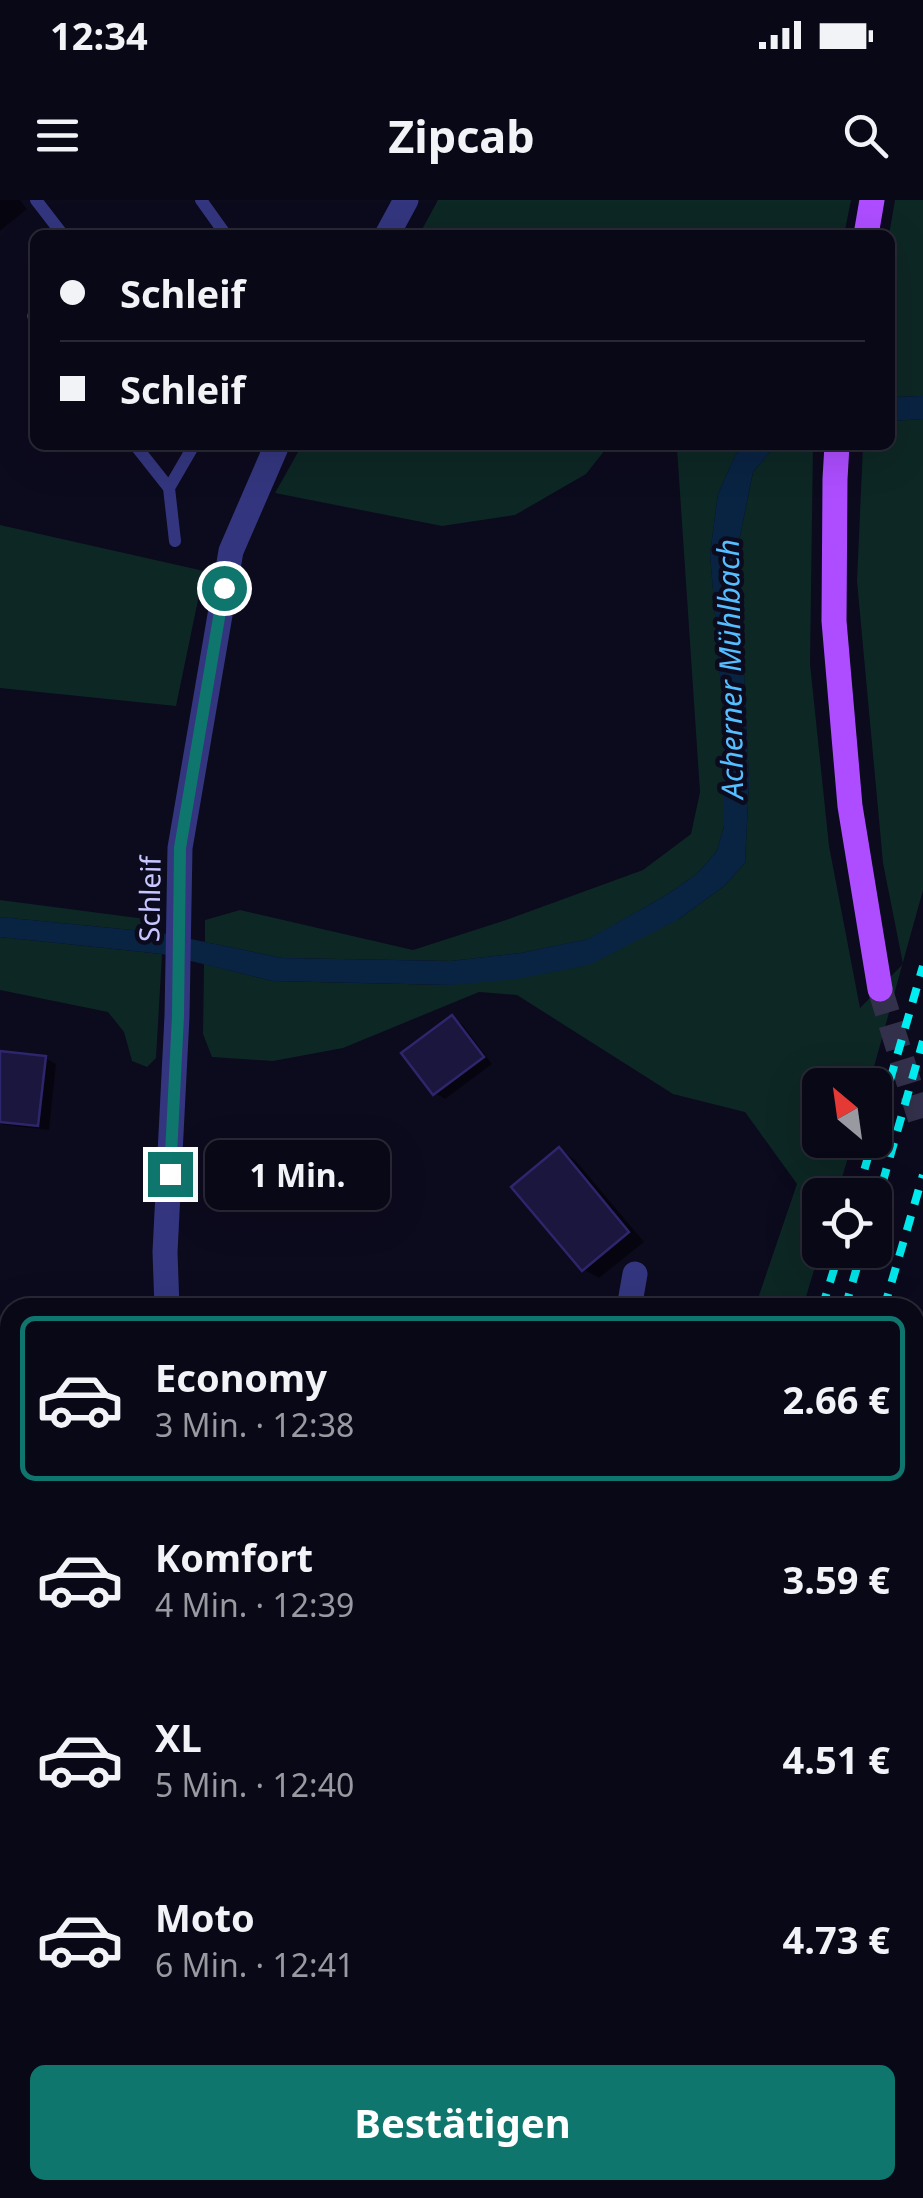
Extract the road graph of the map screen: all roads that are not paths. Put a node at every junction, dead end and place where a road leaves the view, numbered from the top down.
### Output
1 (36, 200) edge
2 (201, 200) edge
3 (406, 200) edge
4 (872, 200) edge
5 (60, 230) edge
6 (222, 230) edge
7 (390, 230) edge
8 (867, 230) edge
9 (139, 450) edge
10 (191, 450) edge
11 (275, 450) edge
12 (837, 450) edge
13 (169, 488) junction
14 (175, 541) dead end
15 (880, 989) tunnel mouth
16 (635, 1274) dead end
17 (167, 1298) edge
18 (631, 1298) edge

1 - 5 lane
2 - 6 lane
3 - 7 street
4 - 8 main road
9 - 13 lane
10 - 13 lane
11 - 17 street, Schleif
12 - 15 main road
13 - 14 lane
16 - 18 street

